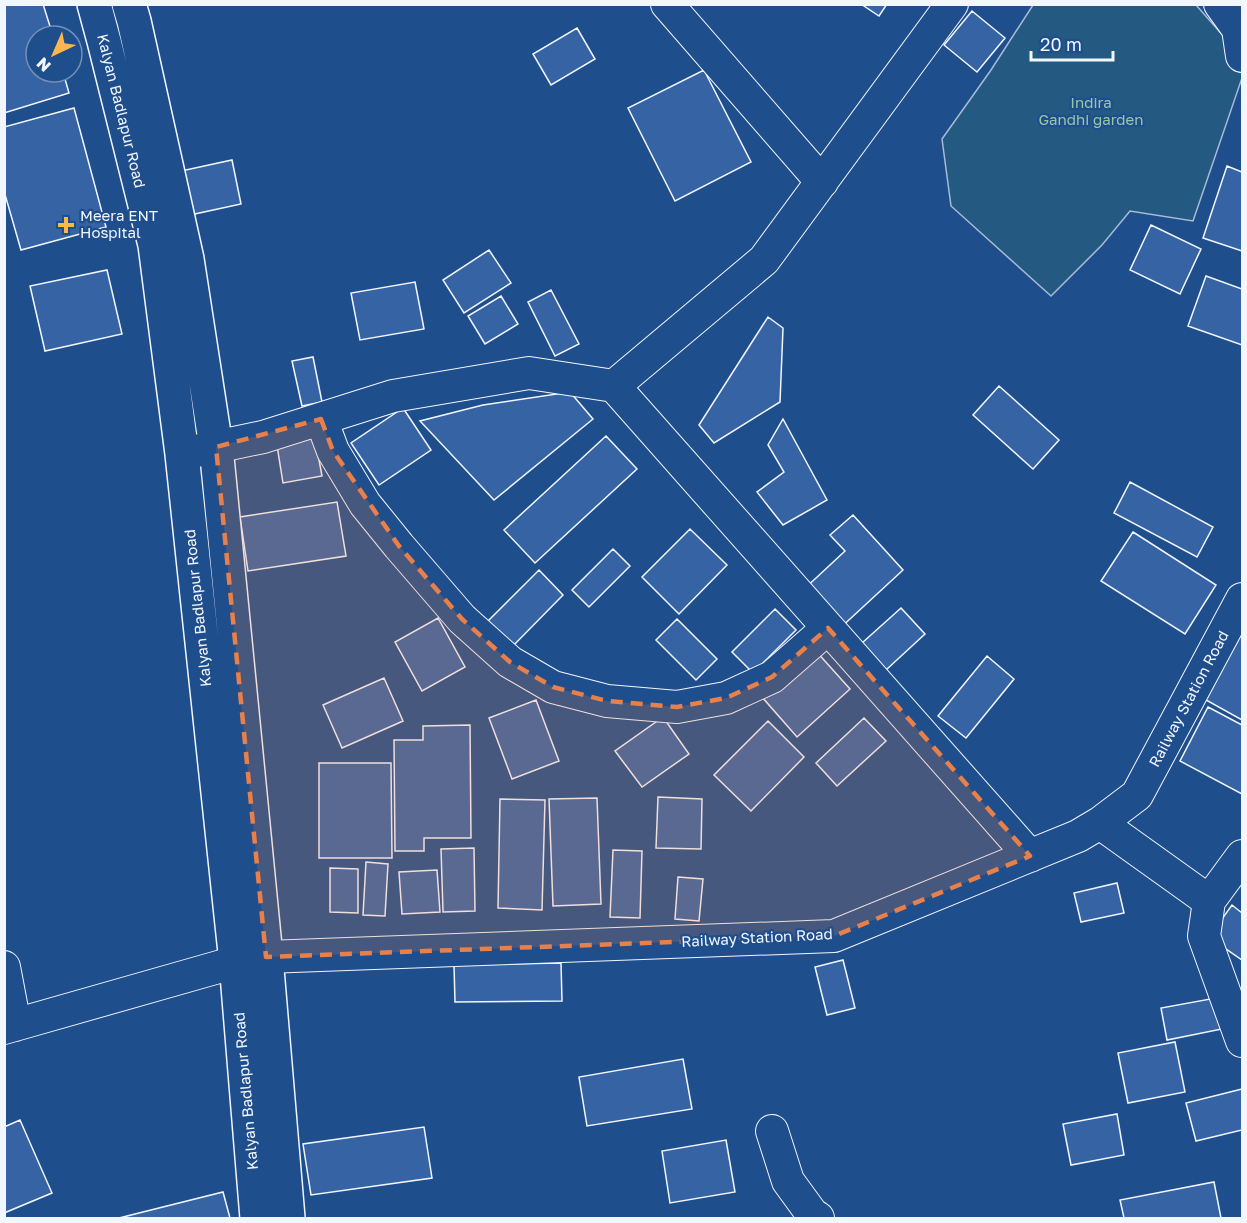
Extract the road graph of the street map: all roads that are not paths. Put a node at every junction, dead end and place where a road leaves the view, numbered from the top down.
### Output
1 (94, 4) edge
2 (129, 4) edge
3 (667, 4) edge
4 (952, 4) edge
5 (1220, 4) edge
6 (1242, 57) edge
7 (822, 182) junction
8 (614, 386) junction
9 (321, 418) junction
10 (216, 447) junction
11 (182, 454) junction
12 (1242, 599) edge
13 (828, 628) junction
14 (1100, 823) junction
15 (1030, 856) junction
16 (1242, 856) edge
17 (1209, 901) junction
18 (251, 960) junction
19 (4, 967) edge
20 (10, 1026) edge
21 (1242, 1041) edge
22 (772, 1131) dead end
23 (257, 1218) edge
24 (288, 1218) edge
25 (818, 1218) edge

1 - 11 main road, Kalyan Badlapur Road
2 - 10 main road, Kalyan Badlapur Road
3 - 7 street
4 - 7 street
5 - 6 street
7 - 8 street
8 - 9 street
8 - 13 street
9 - 10 street
9 - 13 street
10 - 11 street
10 - 18 main road, Kalyan Badlapur Road
11 - 18 main road, Kalyan Badlapur Road
12 - 14 street, Railway Station Road
13 - 15 street
14 - 15 street, Railway Station Road
14 - 17 street
15 - 18 street, Railway Station Road
16 - 17 street
17 - 21 street
18 - 20 street, Railway Station Road
18 - 23 main road, Kalyan Badlapur Road
18 - 24 main road, Kalyan Badlapur Road
19 - 20 street
22 - 25 street

